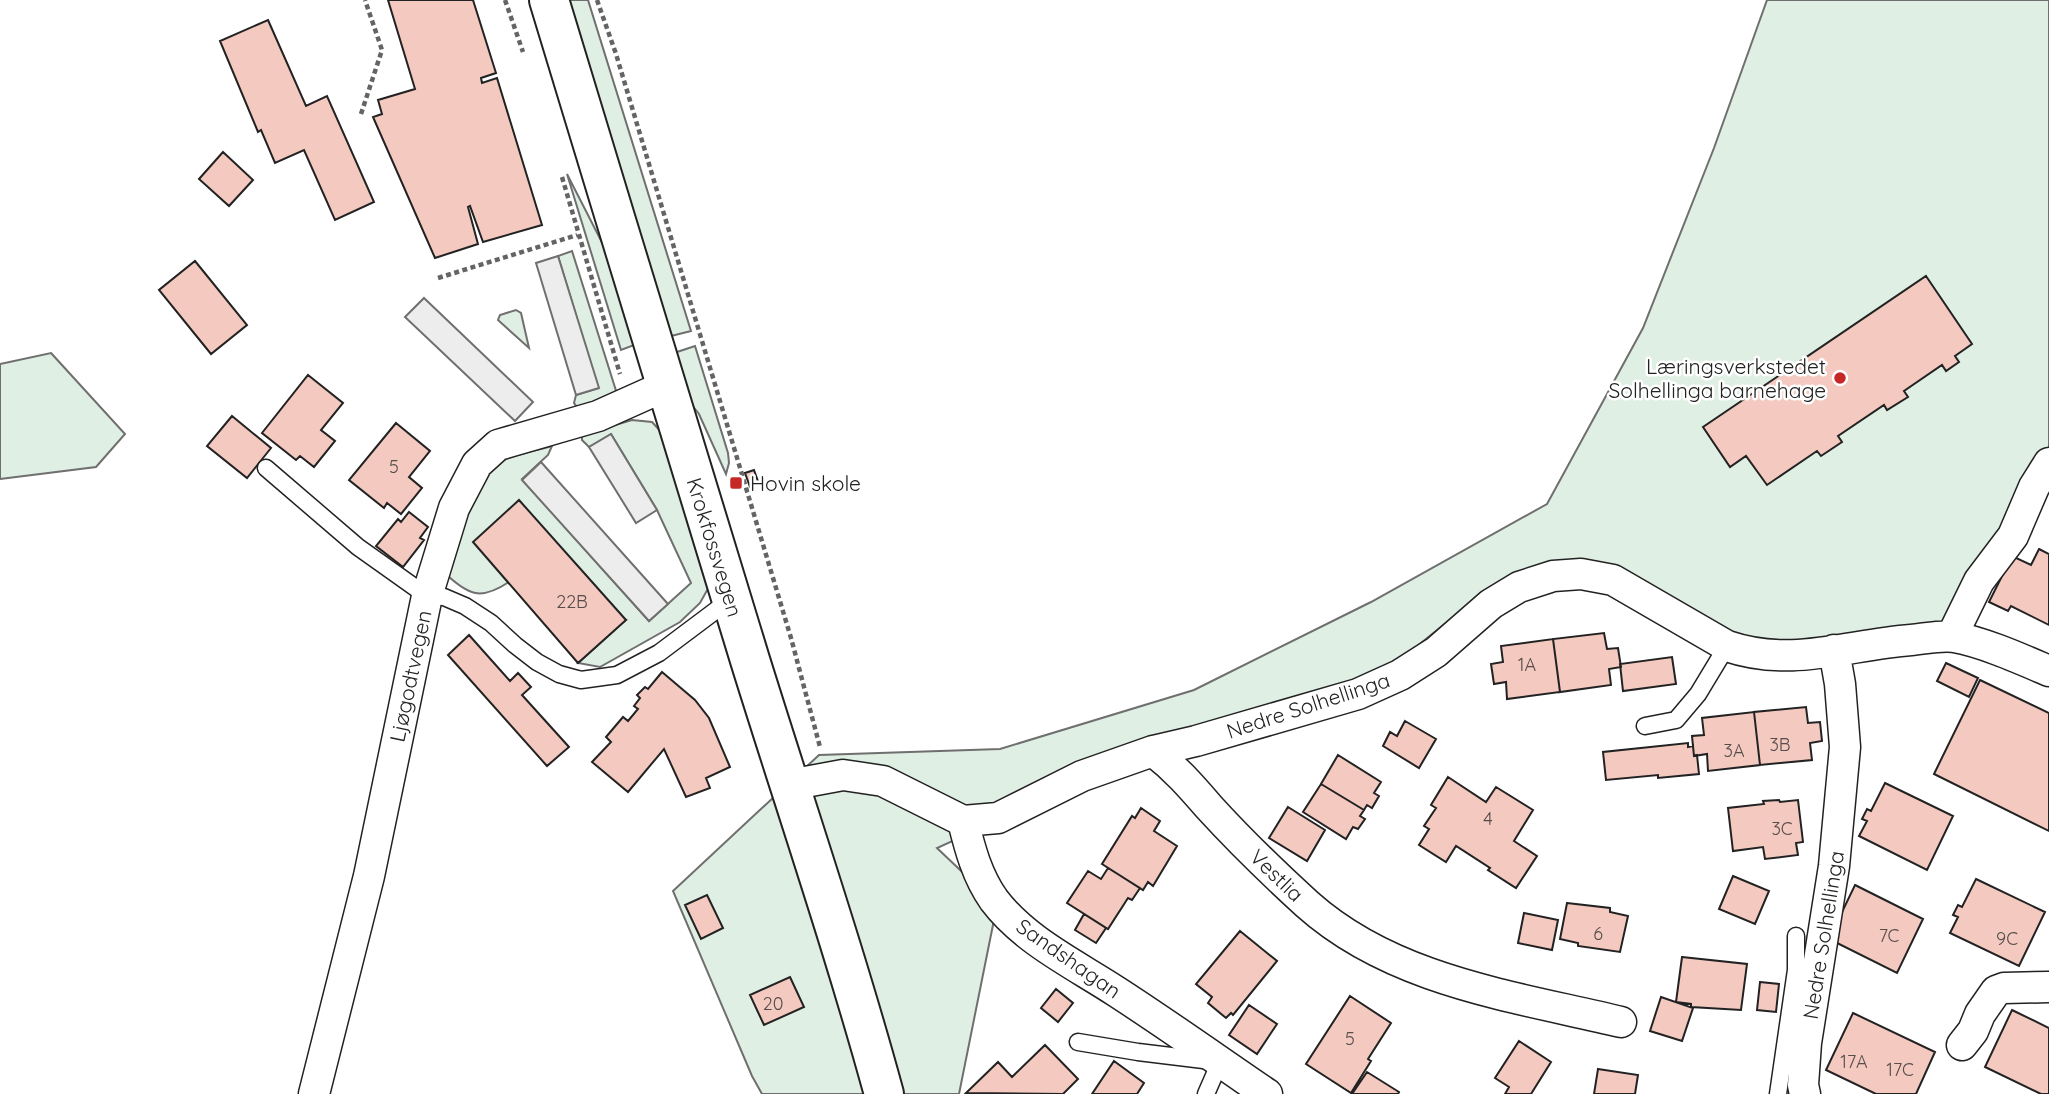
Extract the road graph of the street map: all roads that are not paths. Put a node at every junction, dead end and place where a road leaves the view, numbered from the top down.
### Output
1 (549, 0) edge
2 (665, 386) junction
3 (2049, 463) edge
4 (266, 468) dead end
5 (427, 596) junction
6 (731, 598) junction
7 (1952, 636) junction
8 (1727, 646) junction
9 (1834, 650) junction
10 (2045, 665) edge
11 (1645, 726) dead end
12 (1153, 751) junction
13 (789, 785) junction
14 (963, 821) junction
15 (1796, 936) dead end
16 (2049, 987) edge
17 (1621, 1022) dead end
18 (1078, 1042) dead end
19 (1962, 1045) dead end
20 (1220, 1062) junction
21 (314, 1094) edge
22 (884, 1094) edge
23 (1206, 1094) edge
24 (1267, 1094) edge
25 (1778, 1094) edge
26 (1805, 1094) edge

1 - 2 main road, Krokfossvegen
2 - 5 street, Ljøgodtvegen
2 - 6 main road, Krokfossvegen
3 - 7 street
4 - 5 lane
5 - 6 lane
5 - 21 street, Ljøgodtvegen
6 - 13 main road, Krokfossvegen
7 - 9 street, Nedre Solhellinga
7 - 10 street, Nedre Solhellinga
8 - 9 street, Nedre Solhellinga
8 - 11 lane
8 - 12 street, Nedre Solhellinga
9 - 26 street, Nedre Solhellinga
12 - 14 street
12 - 17 street, Vestlia
13 - 14 street
13 - 22 main road, Krokfossvegen
14 - 20 street, Sandshagan
15 - 25 lane
16 - 19 street
18 - 20 lane
20 - 23 lane
20 - 24 street, Sandshagan

